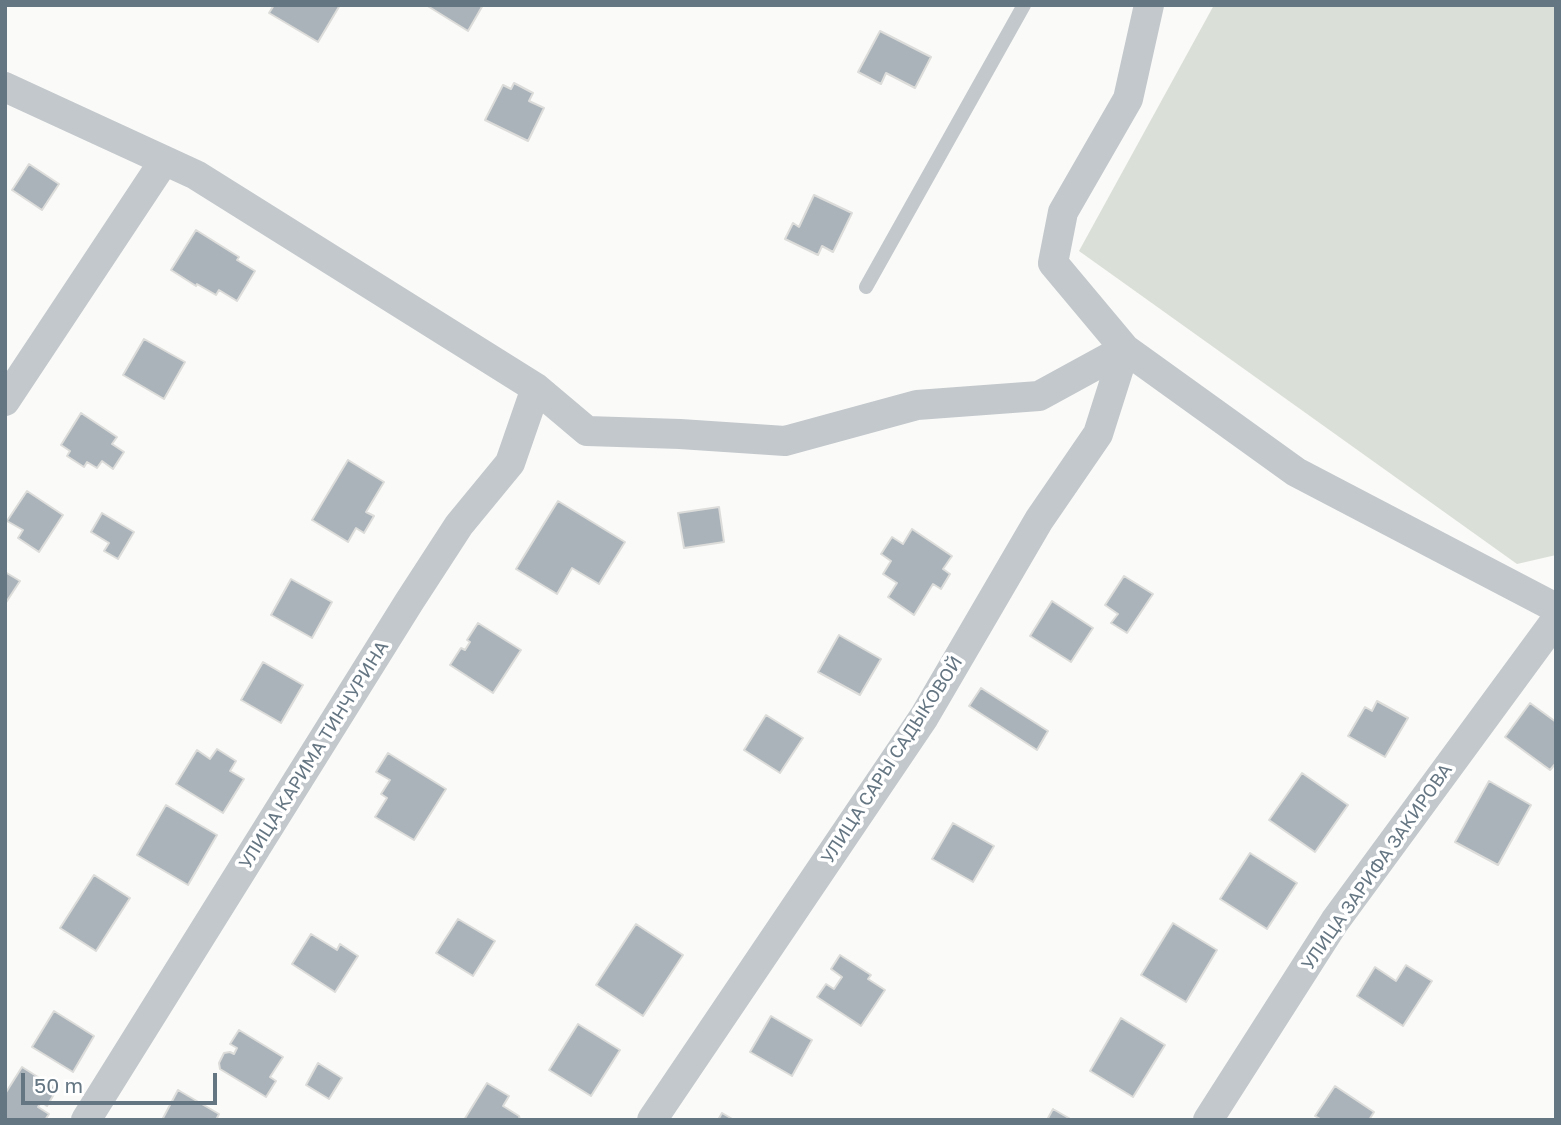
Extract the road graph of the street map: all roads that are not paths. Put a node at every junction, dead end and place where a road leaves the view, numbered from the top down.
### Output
1 (1024, 5) edge
2 (1149, 5) edge
3 (5, 86) edge
4 (164, 161) junction
5 (866, 287) dead end
6 (1125, 349) junction
7 (536, 388) junction
8 (5, 401) edge
9 (1556, 608) edge
10 (1556, 620) edge
11 (86, 1120) edge
12 (652, 1120) edge
13 (1208, 1120) edge

1 - 5 lane
2 - 6 street
3 - 4 street
4 - 7 street
4 - 8 street
6 - 7 street
6 - 9 street
6 - 12 street, УЛИЦА САРЫ САДЫКОВОЙ
7 - 11 street, УЛИЦА КАРИМА ТИНЧУРИНА
10 - 13 street, УЛИЦА ЗАРИФА ЗАКИРОВА

